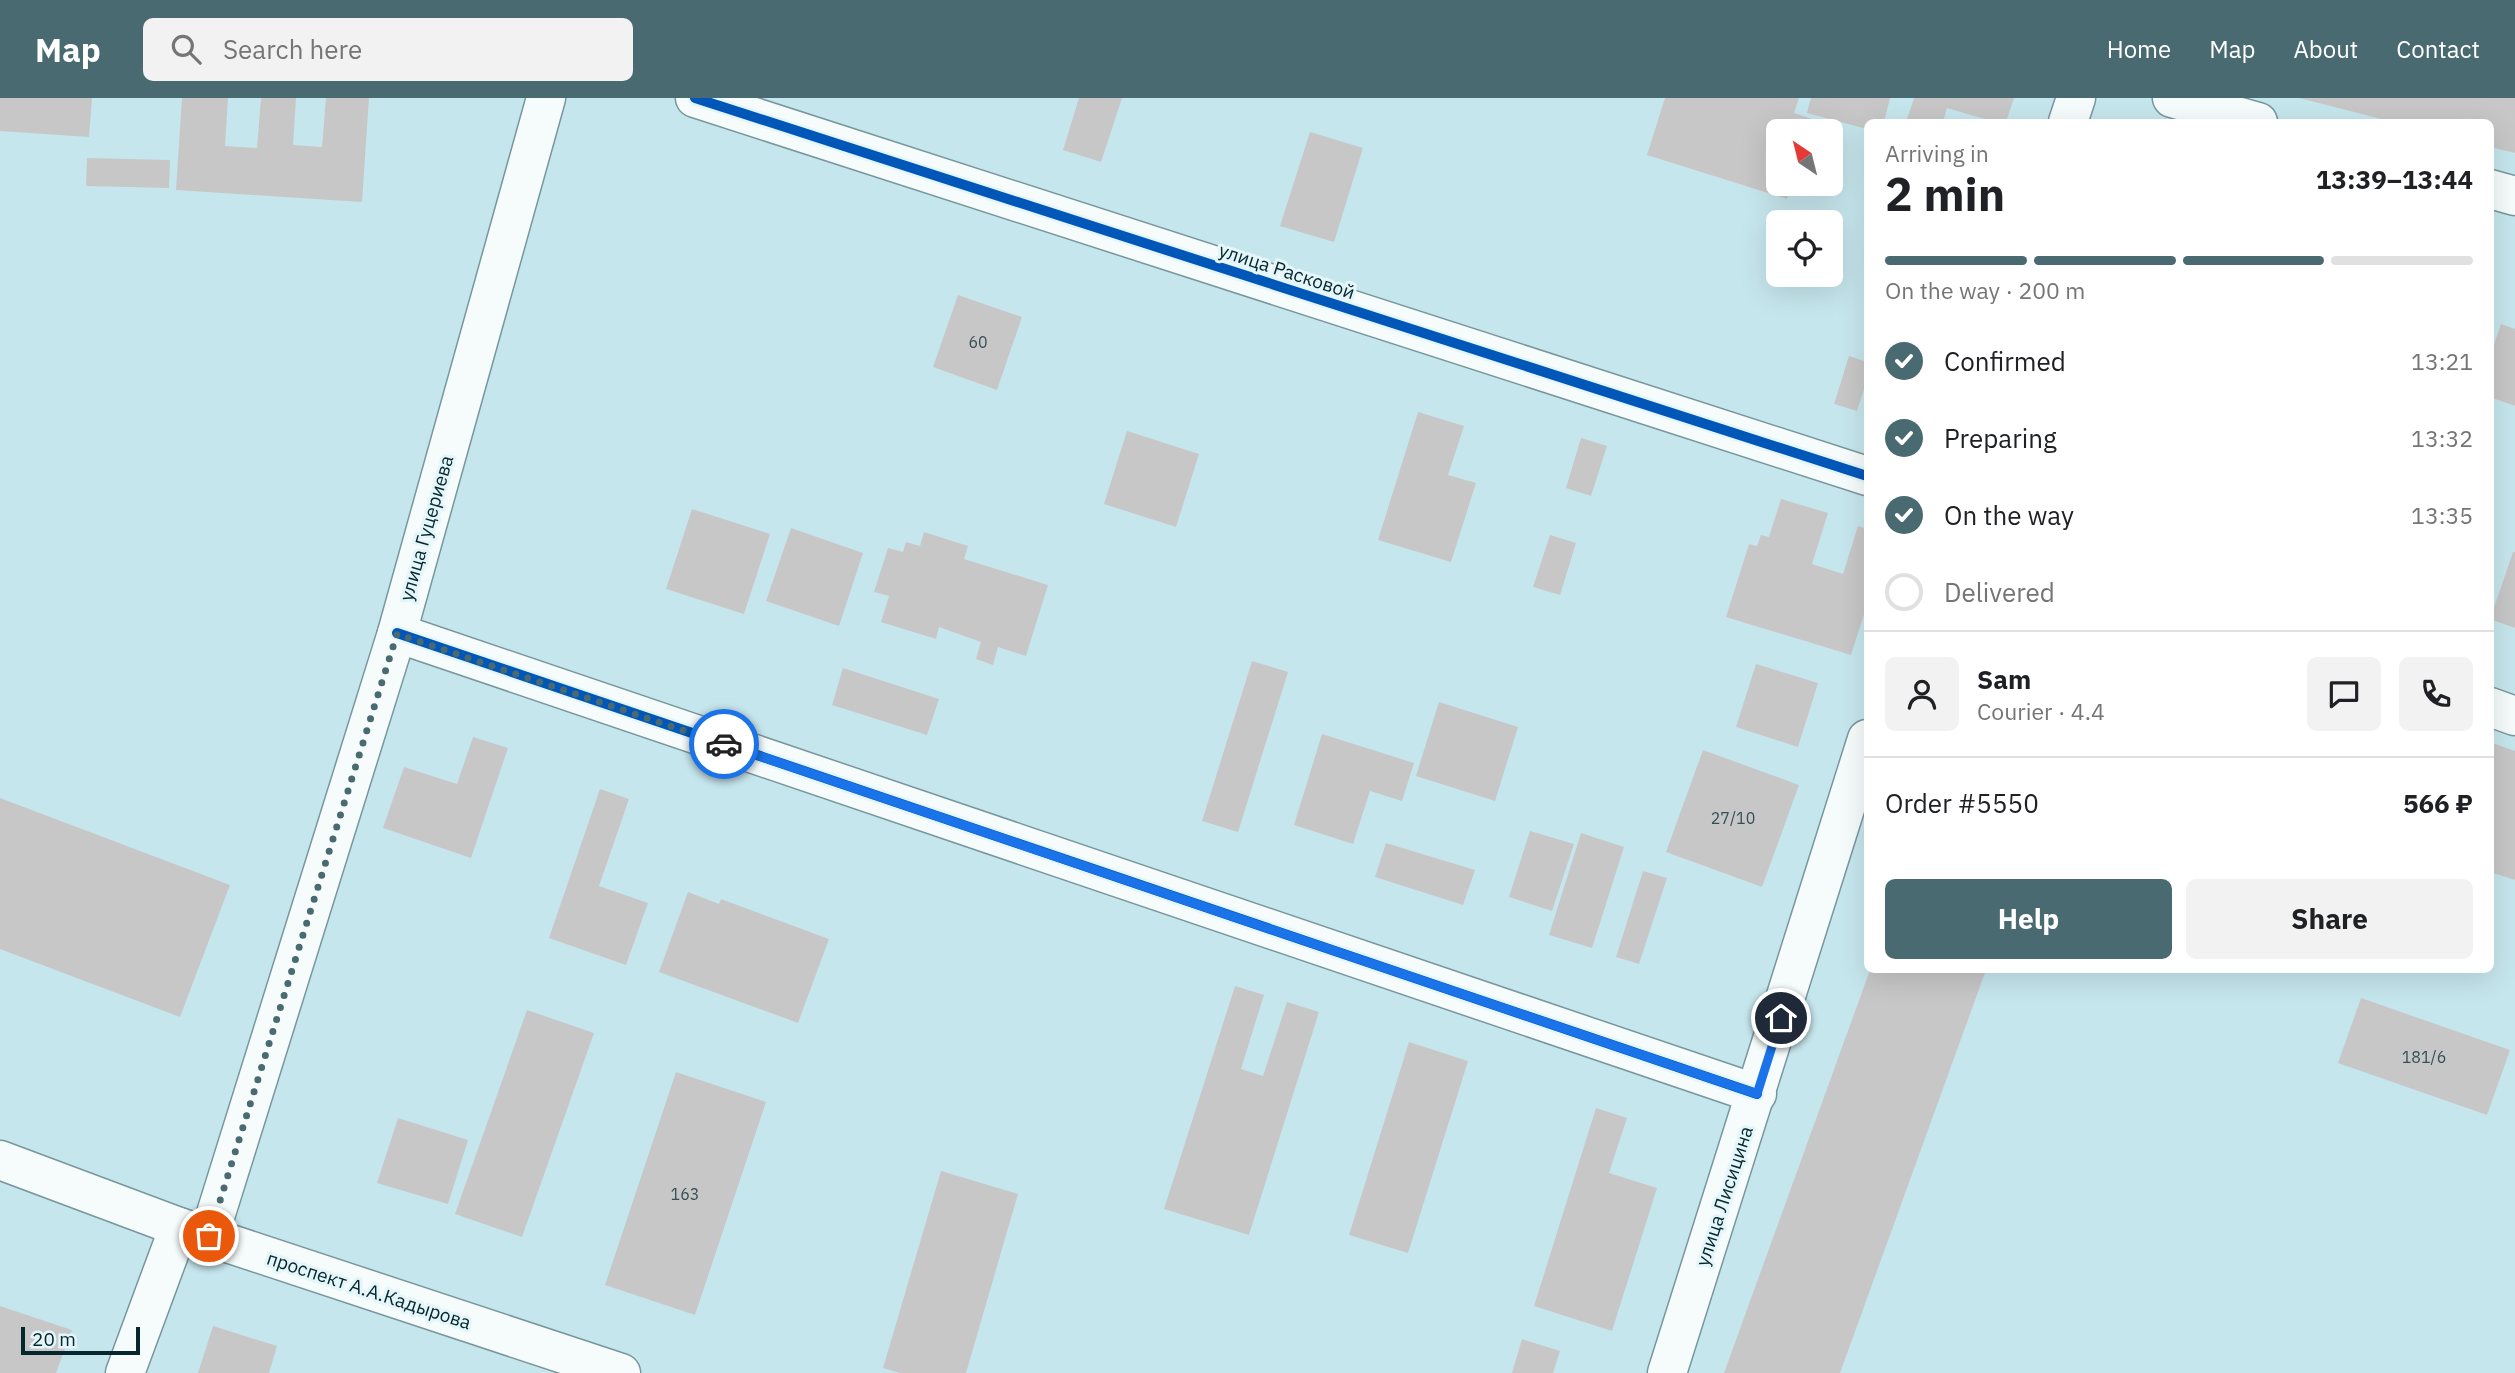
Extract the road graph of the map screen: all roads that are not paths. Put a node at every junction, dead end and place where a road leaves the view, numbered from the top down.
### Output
1 (546, 98) edge
2 (695, 98) edge
3 (2076, 98) edge
4 (2172, 98) edge
5 (2068, 119) edge
6 (2247, 119) edge
7 (2494, 190) edge
8 (2515, 196) edge
9 (1864, 475) edge
10 (397, 634) junction
11 (2494, 708) edge
12 (2515, 716) edge
13 (1864, 748) edge
14 (1757, 1094) junction
15 (0, 1160) edge
16 (194, 1231) junction
17 (125, 1373) edge
18 (621, 1373) edge
19 (1667, 1373) edge

1 - 10 street, улица Гуцериева
2 - 9 street, улица Расковой
3 - 5 street
4 - 6 street
7 - 8 street
10 - 14 street
10 - 16 street, улица Гуцериева
11 - 12 street
13 - 14 street, улица Лисицина
14 - 19 street, улица Лисицина
15 - 16 street, проспект А.А.Кадырова
16 - 17 street, улица Гуцериева
16 - 18 street, проспект А.А.Кадырова

